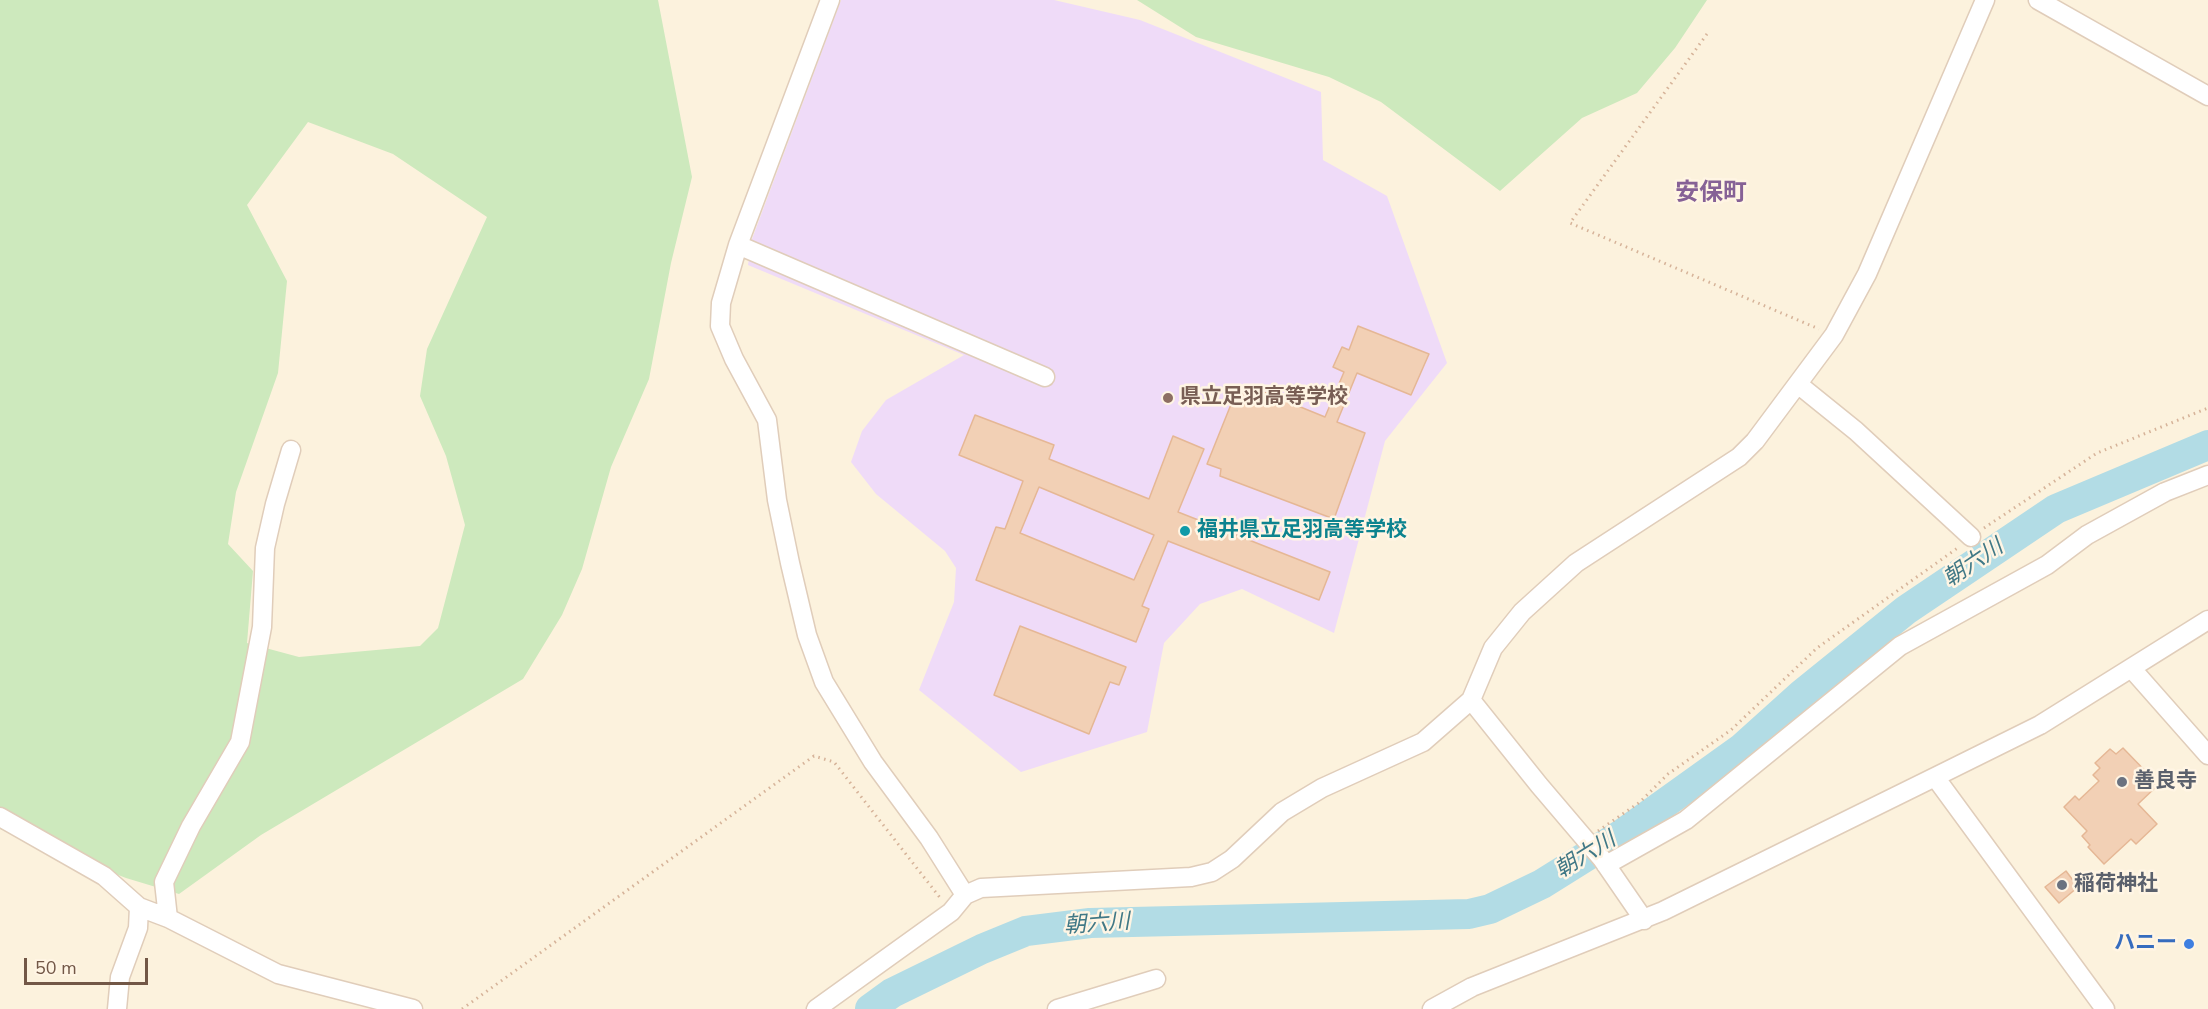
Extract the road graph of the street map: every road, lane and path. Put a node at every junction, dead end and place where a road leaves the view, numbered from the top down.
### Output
1 (830, 0) edge
2 (1985, 0) edge
3 (2038, 0) edge
4 (1707, 34) dead end
5 (2208, 96) edge
6 (738, 245) junction
7 (1834, 335) junction
8 (1045, 377) dead end
9 (1799, 385) junction
10 (2208, 408) edge
11 (291, 450) dead end
12 (2208, 476) edge
13 (1971, 537) junction
14 (2208, 620) edge
15 (2132, 669) junction
16 (1471, 700) junction
17 (2208, 755) edge
18 (1935, 777) junction
19 (0, 818) edge
20 (1586, 839) junction
21 (1604, 862) junction
22 (965, 895) junction
23 (139, 907) junction
24 (951, 912) junction
25 (168, 918) junction
26 (1644, 920) junction
27 (1156, 978) dead end
28 (117, 1009) edge
29 (413, 1009) edge
30 (462, 1009) edge
31 (816, 1009) edge
32 (1057, 1009) edge
33 (1432, 1009) edge
34 (2105, 1009) edge

1 - 6 street
2 - 7 street
3 - 5 street
4 - 7 path
6 - 8 street
6 - 22 street
7 - 9 street
9 - 13 street
9 - 16 street
10 - 13 path
11 - 25 street
12 - 21 street
13 - 20 path
14 - 15 street
15 - 17 street
15 - 18 street
16 - 20 street
16 - 22 street
18 - 26 street
18 - 34 street
19 - 23 street
20 - 21 street
21 - 26 street
22 - 24 street
23 - 25 street
23 - 28 street
24 - 30 path
24 - 31 street
25 - 29 street
26 - 33 street
27 - 32 street

